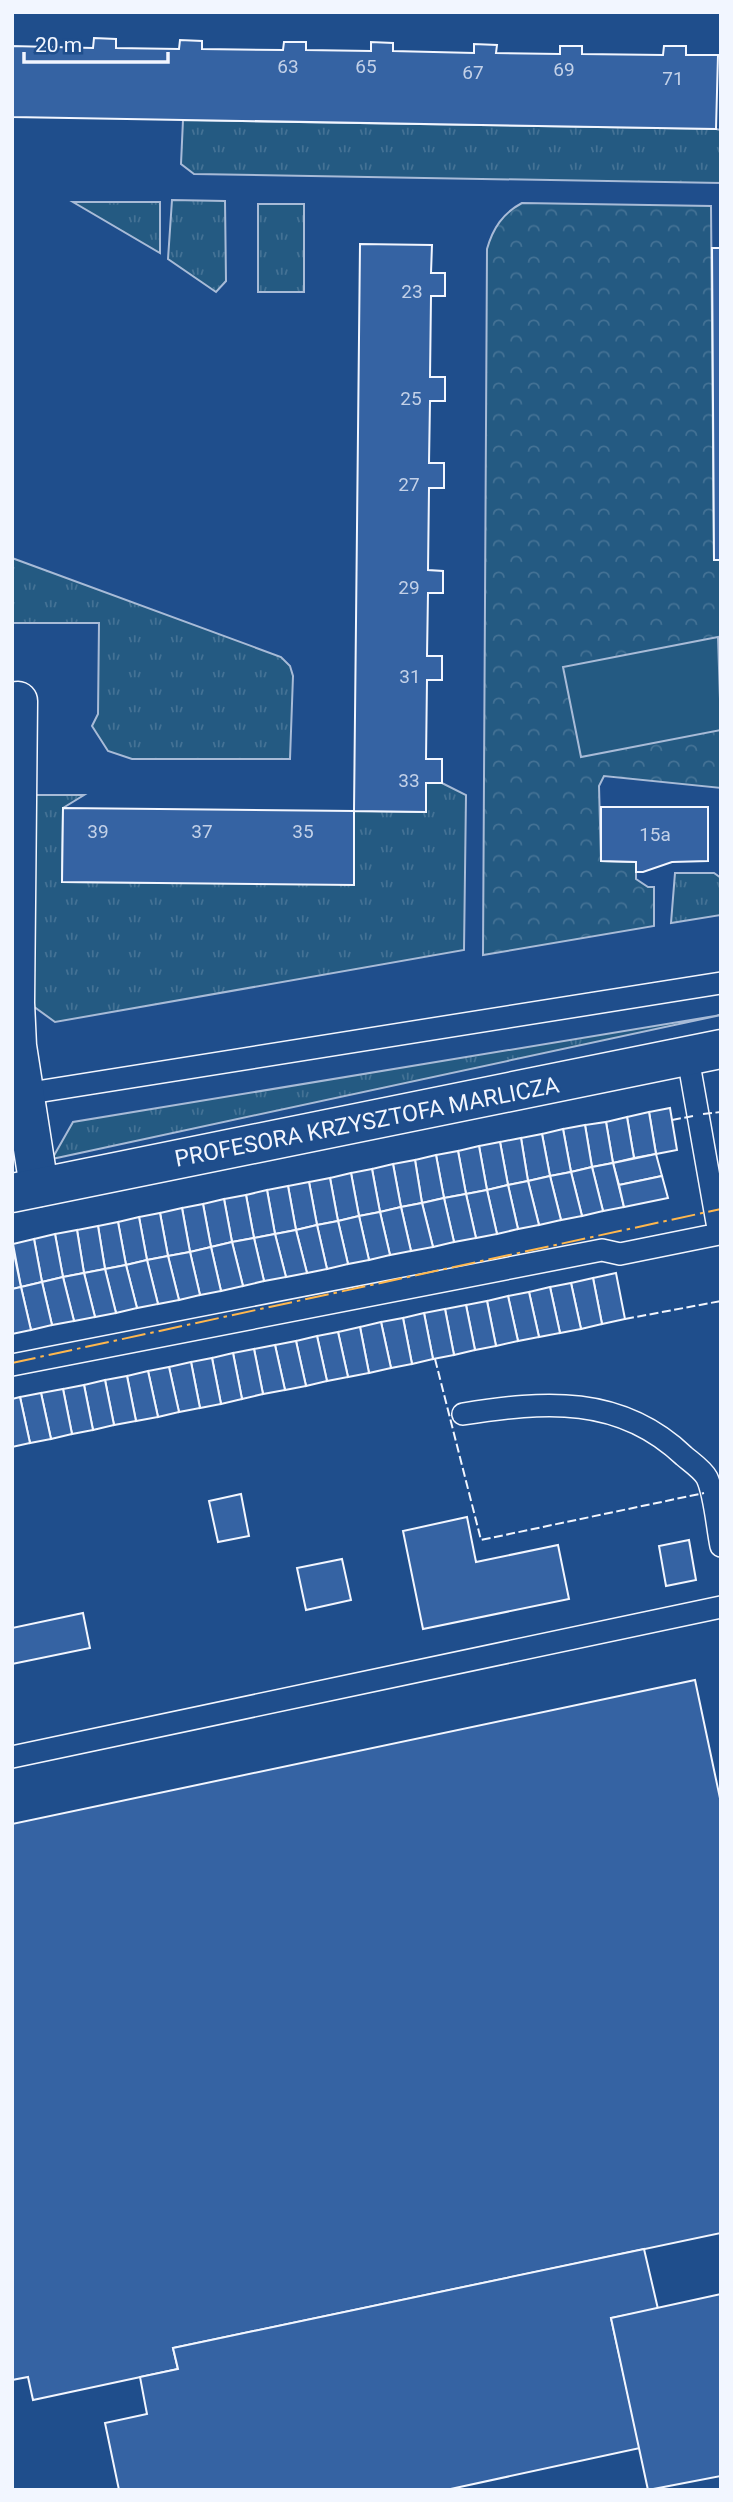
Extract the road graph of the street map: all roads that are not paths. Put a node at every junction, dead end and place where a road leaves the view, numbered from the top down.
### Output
1 (18, 701) dead end
2 (721, 983) edge
3 (704, 1054) edge
4 (24, 1094) junction
5 (26, 1190) edge
6 (12, 1365) edge
7 (464, 1414) dead end
8 (721, 1546) edge
9 (721, 1607) edge
10 (12, 1757) edge

1 - 4 street
2 - 4 lane
3 - 5 street, PROFESORA KRZYSZTOFA MARLICZA
3 - 6 lane
4 - 5 street
7 - 8 lane
9 - 10 lane

